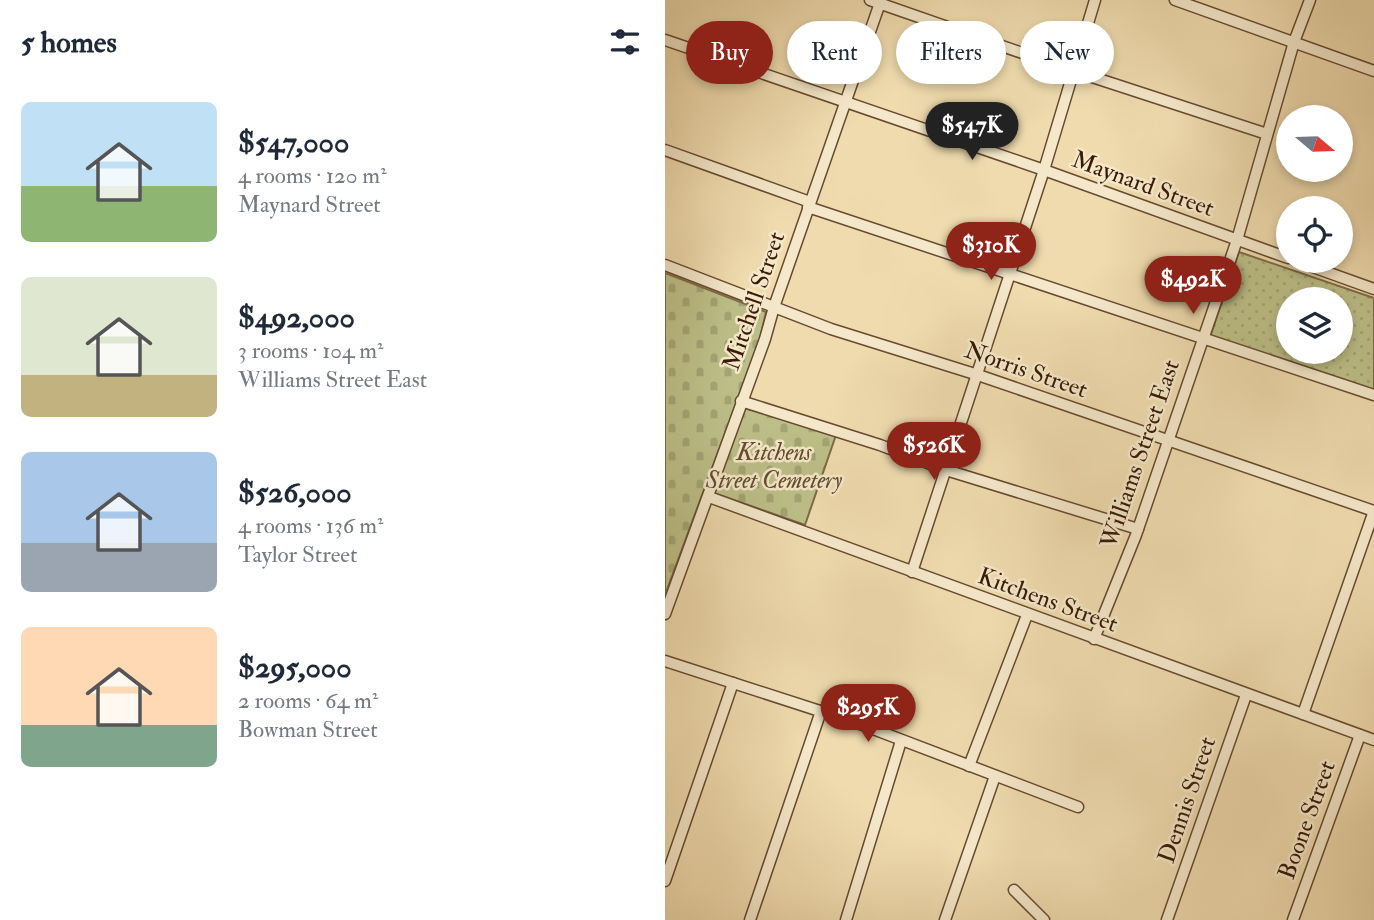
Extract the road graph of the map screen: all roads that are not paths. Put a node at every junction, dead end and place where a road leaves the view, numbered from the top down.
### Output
1 (1095, 0) edge
2 (1175, 0) edge
3 (1310, 0) edge
4 (877, 1) edge
5 (1089, 21) edge
6 (665, 40) edge
7 (1294, 42) junction
8 (1020, 52) edge
9 (1374, 71) edge
10 (1070, 84) edge
11 (1114, 84) edge
12 (845, 102) junction
13 (1267, 134) junction
14 (665, 150) edge
15 (1044, 170) junction
16 (809, 204) junction
17 (1237, 240) junction
18 (1276, 254) edge
19 (665, 265) edge
20 (1011, 273) junction
21 (1329, 273) edge
22 (1374, 289) edge
23 (774, 307) junction
24 (1202, 338) junction
25 (978, 375) junction
26 (1374, 395) edge
27 (741, 401) junction
28 (1169, 440) junction
29 (946, 470) junction
30 (709, 497) junction
31 (1374, 511) edge
32 (1138, 529) junction
33 (912, 572) junction
34 (665, 614) edge
35 (1027, 615) junction
36 (1094, 639) junction
37 (665, 661) edge
38 (733, 683) junction
39 (1246, 695) junction
40 (821, 711) junction
41 (1303, 714) junction
42 (1360, 735) junction
43 (1374, 740) edge
44 (901, 741) junction
45 (969, 766) junction
46 (995, 776) junction
47 (1078, 807) dead end
48 (665, 881) edge
49 (1014, 890) dead end
50 (750, 920) edge
51 (846, 920) edge
52 (945, 920) edge
53 (1044, 920) edge
54 (1167, 920) edge
55 (1293, 920) edge

1 - 5 street
2 - 7 street
3 - 7 street, Williams Street East
4 - 8 street
4 - 12 street, Mitchell Street
6 - 12 street, Maynard Street
7 - 9 street
7 - 13 street, Williams Street East
10 - 15 street
11 - 13 street
12 - 15 street, Maynard Street
12 - 16 street, Mitchell Street
13 - 17 street, Williams Street East
14 - 16 street
15 - 17 street, Maynard Street
15 - 20 street
16 - 20 street
16 - 23 street, Mitchell Street
17 - 18 street, Maynard Street
17 - 24 street, Williams Street East
19 - 23 street, Norris Street
20 - 24 street
20 - 25 street
21 - 22 street
23 - 25 street, Norris Street
23 - 27 street, Mitchell Street
24 - 26 street
24 - 28 street, Williams Street East
25 - 28 street, Norris Street
25 - 29 street
27 - 29 street
27 - 30 street, Mitchell Street
28 - 31 street, Norris Street
28 - 32 street, Williams Street East
29 - 32 street
29 - 33 street
30 - 33 street, Kitchens Street
30 - 34 street, Mitchell Street
31 - 41 street
32 - 36 street, Williams Street East
33 - 35 street, Kitchens Street
35 - 36 street, Kitchens Street
35 - 45 street
36 - 39 street, Kitchens Street
37 - 38 street
38 - 40 street
38 - 48 street
39 - 41 street, Kitchens Street
39 - 54 street, Dennis Street
40 - 44 street
40 - 50 street
41 - 42 street, Kitchens Street
42 - 43 street, Kitchens Street
42 - 55 street, Boone Street
44 - 45 street
44 - 51 street
45 - 46 street
46 - 47 street
46 - 52 street
49 - 53 street

